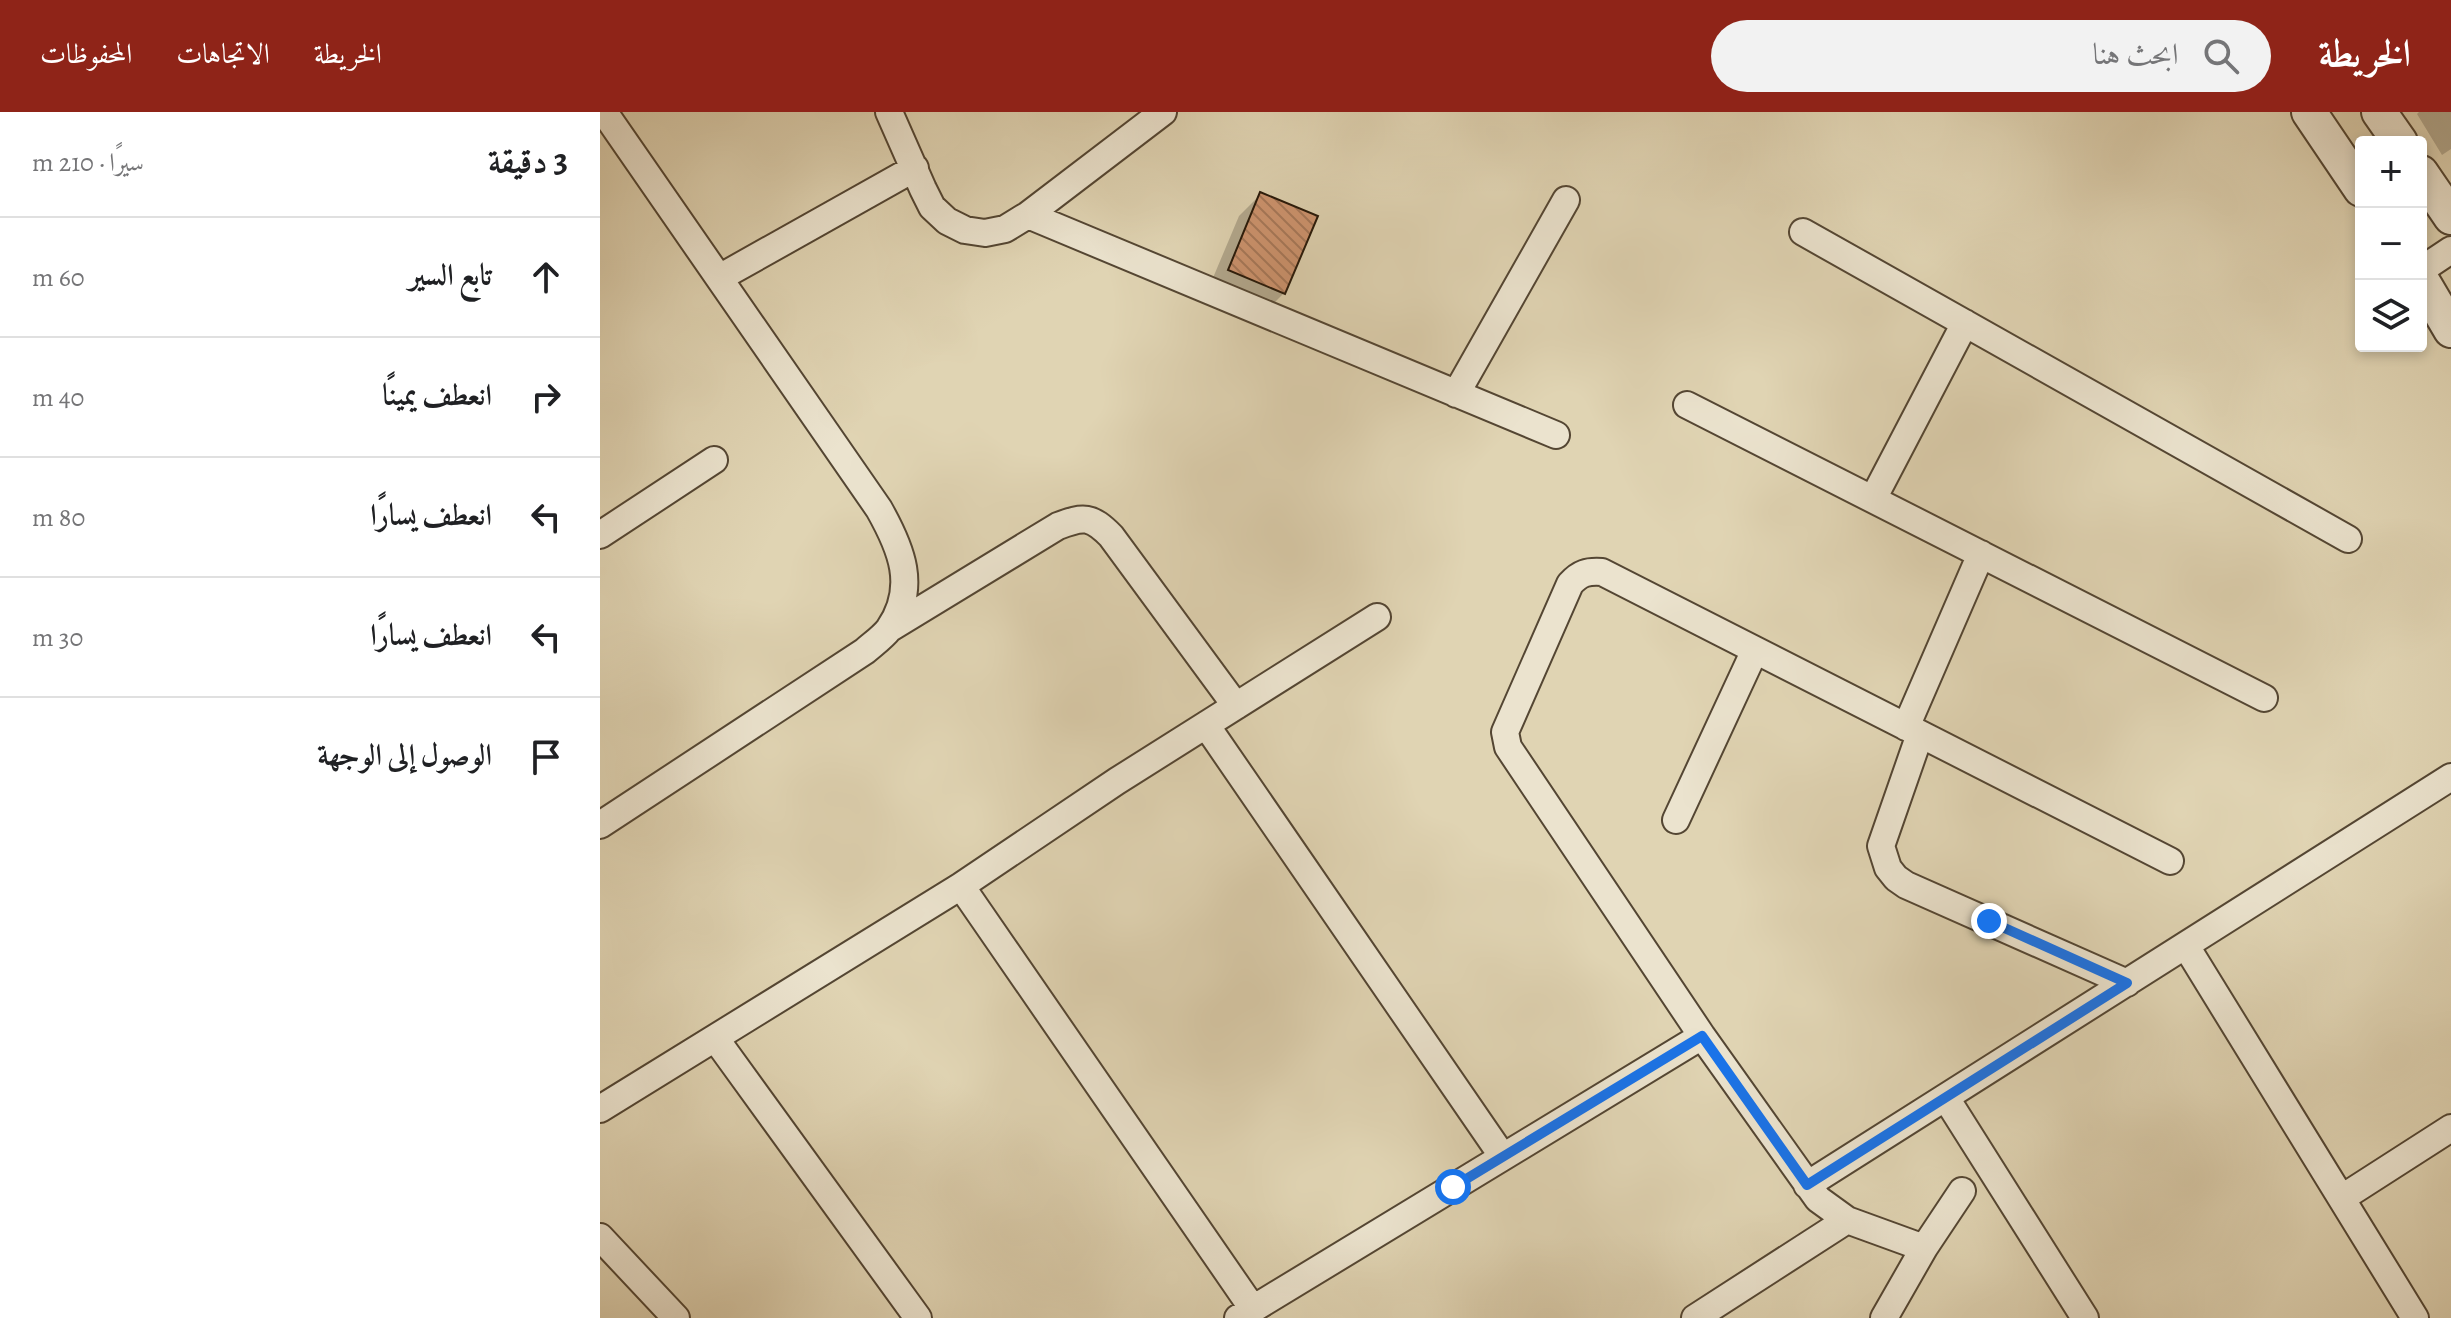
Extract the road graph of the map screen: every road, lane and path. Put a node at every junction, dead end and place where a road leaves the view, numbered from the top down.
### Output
1 (604, 112) edge
2 (889, 112) edge
3 (1163, 112) edge
4 (2309, 112) edge
5 (2379, 112) edge
6 (2396, 136) edge
7 (915, 168) junction
8 (2355, 180) edge
9 (2427, 182) edge
10 (1566, 200) dead end
11 (1028, 215) junction
12 (2451, 217) edge
13 (1803, 232) dead end
14 (2451, 250) edge
15 (2427, 266) edge
16 (719, 278) junction
17 (2422, 280) edge
18 (1965, 323) junction
19 (2451, 330) edge
20 (1456, 394) junction
21 (1687, 405) dead end
22 (1556, 435) dead end
23 (714, 460) dead end
24 (1873, 499) junction
25 (600, 535) edge
26 (2348, 539) dead end
27 (1981, 554) junction
28 (1377, 617) dead end
29 (889, 629) junction
30 (1755, 650) junction
31 (2264, 698) dead end
32 (1236, 706) junction
33 (1206, 725) junction
34 (1913, 730) junction
35 (2451, 777) edge
36 (1676, 820) dead end
37 (600, 825) edge
38 (2170, 861) dead end
39 (961, 886) junction
40 (2186, 946) junction
41 (2127, 983) junction
42 (1702, 1036) junction
43 (715, 1038) junction
44 (1946, 1098) junction
45 (600, 1109) edge
46 (2451, 1128) edge
47 (1503, 1157) junction
48 (1807, 1185) junction
49 (1962, 1191) dead end
50 (2342, 1198) junction
51 (1847, 1220) junction
52 (600, 1237) edge
53 (1924, 1248) junction
54 (1245, 1313) edge
55 (676, 1318) edge
56 (918, 1318) edge
57 (1695, 1318) edge
58 (1884, 1318) edge
59 (2085, 1318) edge
60 (2415, 1318) edge

1 - 16 street
2 - 7 street
3 - 11 street
4 - 8 street
5 - 6 street
7 - 11 street
7 - 16 street
9 - 12 street
10 - 20 street
11 - 20 street
13 - 18 street
14 - 15 street
16 - 29 street
17 - 19 street
18 - 24 street
18 - 26 street
20 - 22 street
21 - 24 street
23 - 25 street
24 - 27 street
27 - 31 street
27 - 34 street
28 - 32 street
29 - 32 street
29 - 37 street
30 - 34 street
30 - 36 street
30 - 42 street
32 - 33 street
33 - 39 street
33 - 47 street
34 - 38 street
34 - 41 street
35 - 40 street
39 - 43 street
39 - 54 street
40 - 41 street
40 - 50 street
41 - 44 street
42 - 47 street
42 - 48 street
43 - 45 street
43 - 56 street
44 - 48 street
44 - 59 street
46 - 50 street
47 - 54 street
48 - 51 street
49 - 53 street
50 - 60 street
51 - 53 street
51 - 57 street
52 - 55 street
53 - 58 street

